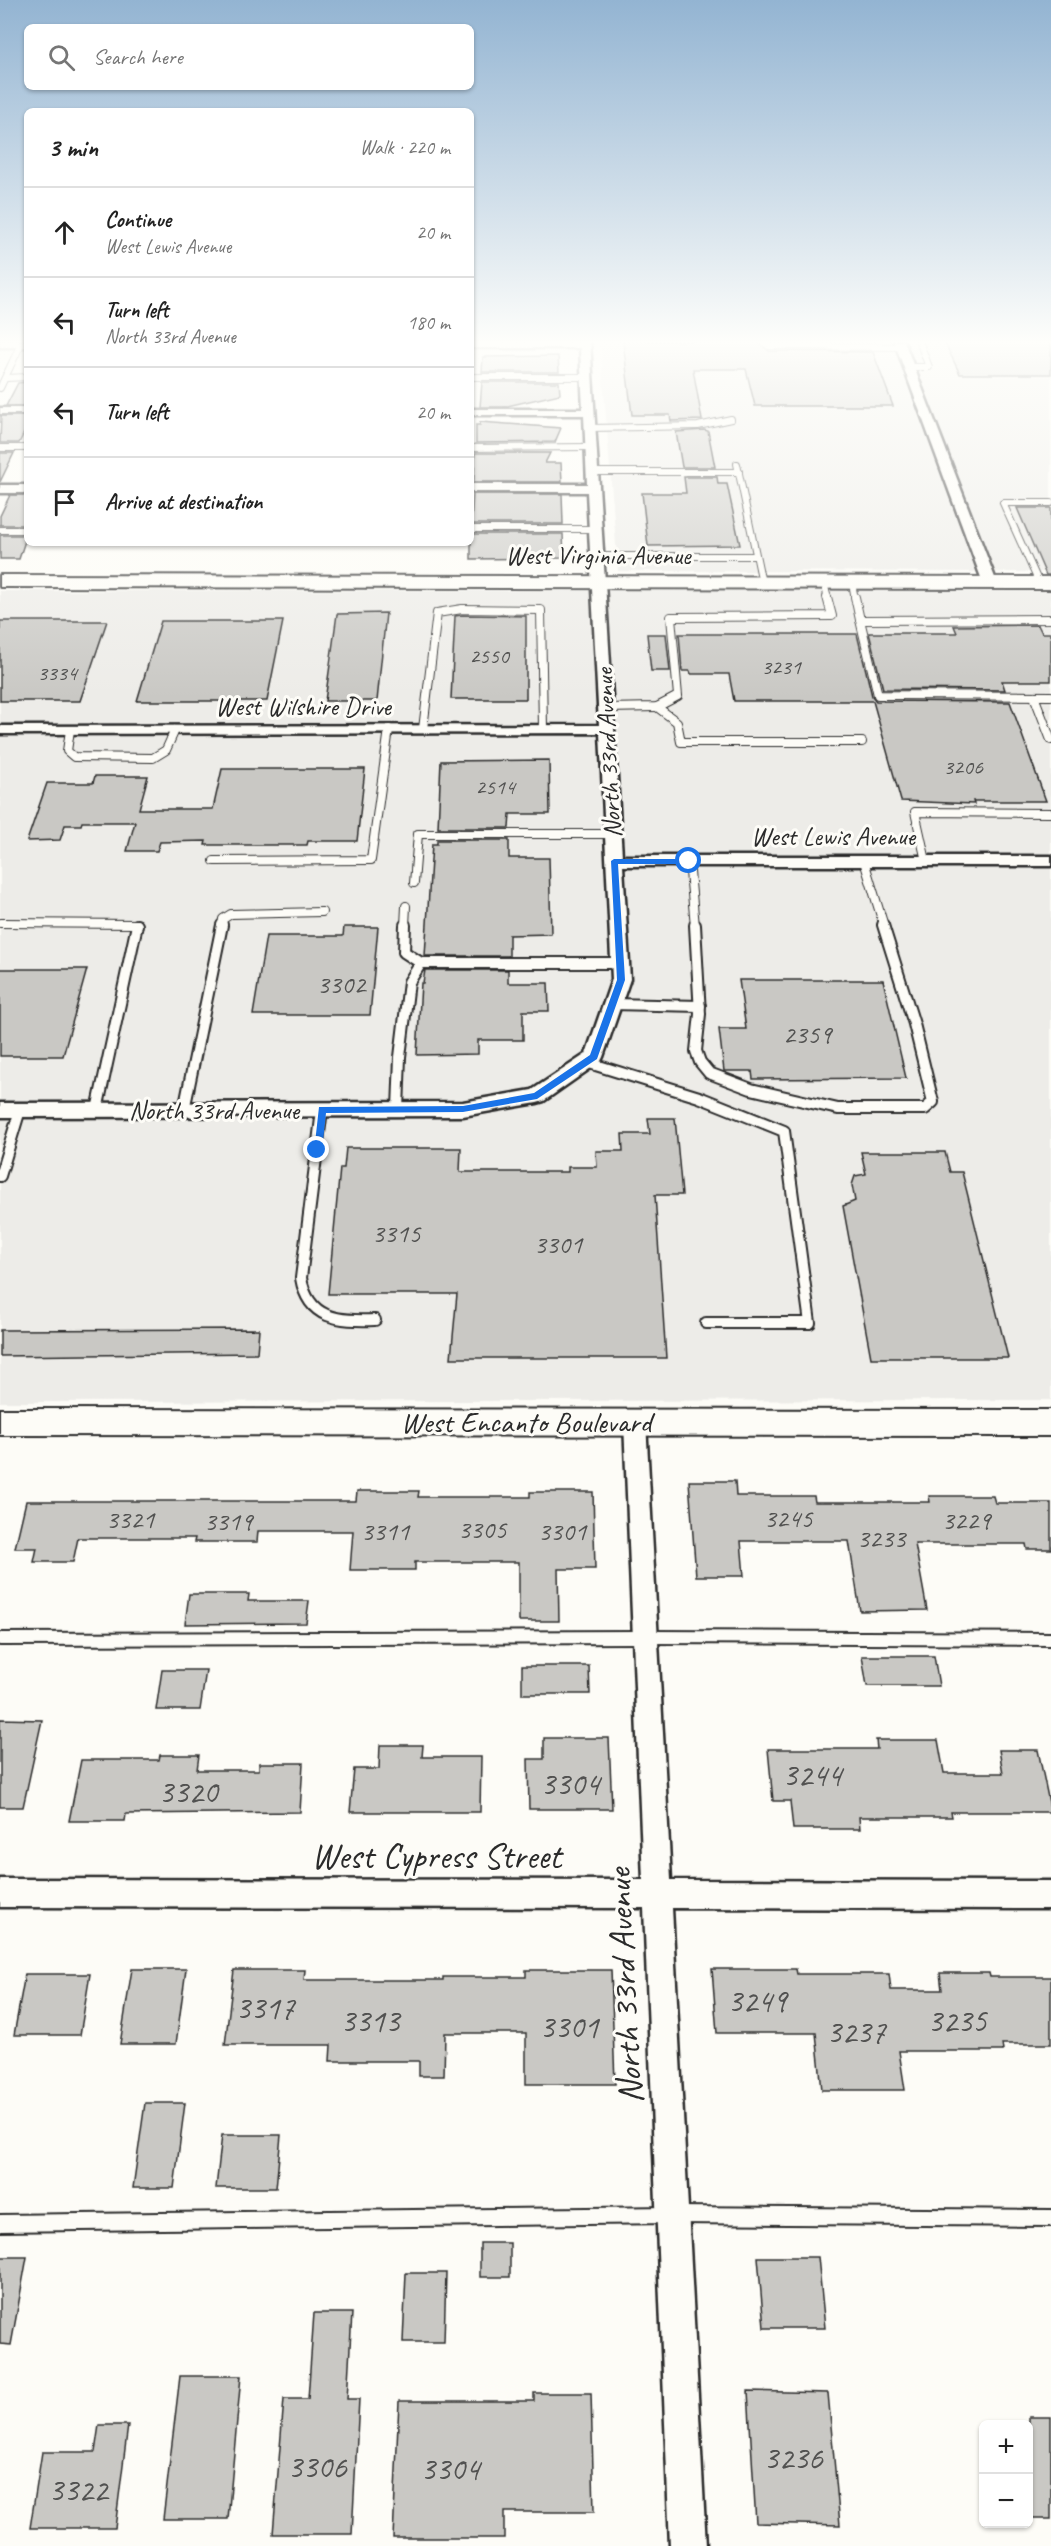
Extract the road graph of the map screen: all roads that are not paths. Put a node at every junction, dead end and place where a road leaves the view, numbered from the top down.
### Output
1 (592, 460) edge
2 (944, 460) edge
3 (737, 464) dead end
4 (592, 472) junction
5 (739, 472) junction
6 (474, 488) edge
7 (593, 488) junction
8 (0, 489) edge
9 (24, 489) edge
10 (1051, 504) edge
11 (474, 529) edge
12 (596, 529) junction
13 (0, 530) edge
14 (24, 530) edge
15 (597, 556) junction
16 (756, 556) junction
17 (0, 581) edge
18 (599, 582) junction
19 (762, 583) junction
20 (824, 583) junction
21 (852, 583) junction
22 (990, 583) junction
23 (1045, 583) edge
24 (1051, 619) edge
25 (860, 620) junction
26 (1034, 696) junction
27 (1051, 696) edge
28 (657, 707) junction
29 (606, 708) junction
30 (389, 729) junction
31 (423, 729) junction
32 (543, 729) junction
33 (607, 729) junction
34 (0, 730) edge
35 (70, 730) junction
36 (175, 730) junction
37 (1051, 740) edge
38 (862, 742) dead end
39 (1051, 813) edge
40 (613, 834) junction
41 (214, 861) dead end
42 (614, 861) junction
43 (689, 861) junction
44 (864, 861) junction
45 (926, 861) junction
46 (1051, 861) edge
47 (414, 883) dead end
48 (406, 906) dead end
49 (322, 912) dead end
50 (0, 923) edge
51 (421, 963) junction
52 (620, 963) junction
53 (612, 1004) junction
54 (700, 1006) junction
55 (586, 1062) junction
56 (398, 1109) junction
57 (0, 1110) edge
58 (20, 1110) junction
59 (96, 1110) junction
60 (184, 1110) junction
61 (322, 1110) junction
62 (0, 1176) edge
63 (375, 1320) dead end
64 (706, 1323) dead end
65 (0, 1422) edge
66 (635, 1422) junction
67 (1051, 1423) edge
68 (645, 1637) junction
69 (0, 1639) edge
70 (1051, 1639) edge
71 (0, 1893) edge
72 (657, 1894) junction
73 (1051, 1895) edge
74 (673, 2215) junction
75 (1051, 2218) edge
76 (0, 2223) edge
77 (688, 2546) edge

1 - 4 street, North 33rd Avenue
2 - 22 street
3 - 5 lane
4 - 5 lane
4 - 7 street, North 33rd Avenue
5 - 16 lane
6 - 7 street
7 - 12 street, North 33rd Avenue
8 - 9 street
10 - 23 lane
11 - 12 lane
12 - 15 street, North 33rd Avenue
13 - 14 lane
15 - 16 lane
15 - 18 street, North 33rd Avenue
16 - 19 lane
17 - 18 street, West Virginia Avenue
18 - 19 street, West Virginia Avenue
18 - 29 street, North 33rd Avenue
19 - 20 street, West Virginia Avenue
20 - 21 street, West Virginia Avenue
20 - 28 lane
21 - 22 street, West Virginia Avenue
21 - 25 lane
22 - 23 street, West Virginia Avenue
24 - 25 lane
25 - 26 lane
26 - 27 lane
26 - 37 lane
28 - 29 lane
28 - 38 lane
29 - 33 street, North 33rd Avenue
30 - 31 street, West Wilshire Drive
30 - 36 street, West Wilshire Drive
30 - 41 lane
31 - 32 street, West Wilshire Drive
31 - 32 lane
32 - 33 street, West Wilshire Drive
33 - 40 street, North 33rd Avenue
34 - 35 street, West Wilshire Drive
35 - 36 street, West Wilshire Drive
35 - 36 lane
39 - 45 lane
40 - 42 street, North 33rd Avenue
40 - 47 lane
42 - 43 street, West Lewis Avenue
42 - 52 street, North 33rd Avenue
43 - 44 street, West Lewis Avenue
43 - 54 lane
44 - 45 street, West Lewis Avenue
44 - 54 lane
45 - 46 street, West Lewis Avenue
48 - 51 lane
49 - 60 lane
50 - 59 lane
51 - 52 lane
51 - 56 lane
52 - 53 street, North 33rd Avenue
53 - 54 lane
53 - 55 street, North 33rd Avenue
55 - 56 street, North 33rd Avenue
55 - 64 lane
56 - 61 street, North 33rd Avenue
57 - 58 street, North 33rd Avenue
58 - 59 street, North 33rd Avenue
58 - 62 lane
59 - 60 street, North 33rd Avenue
60 - 61 street, North 33rd Avenue
61 - 63 lane
65 - 66 street, West Encanto Boulevard
66 - 67 street, West Encanto Boulevard
66 - 68 street, North 33rd Avenue
68 - 69 lane
68 - 70 lane
68 - 72 street, North 33rd Avenue
71 - 72 street, West Cypress Street
72 - 73 street, West Cypress Street
72 - 74 street, North 33rd Avenue
74 - 75 lane
74 - 76 lane
74 - 77 street, North 33rd Avenue

